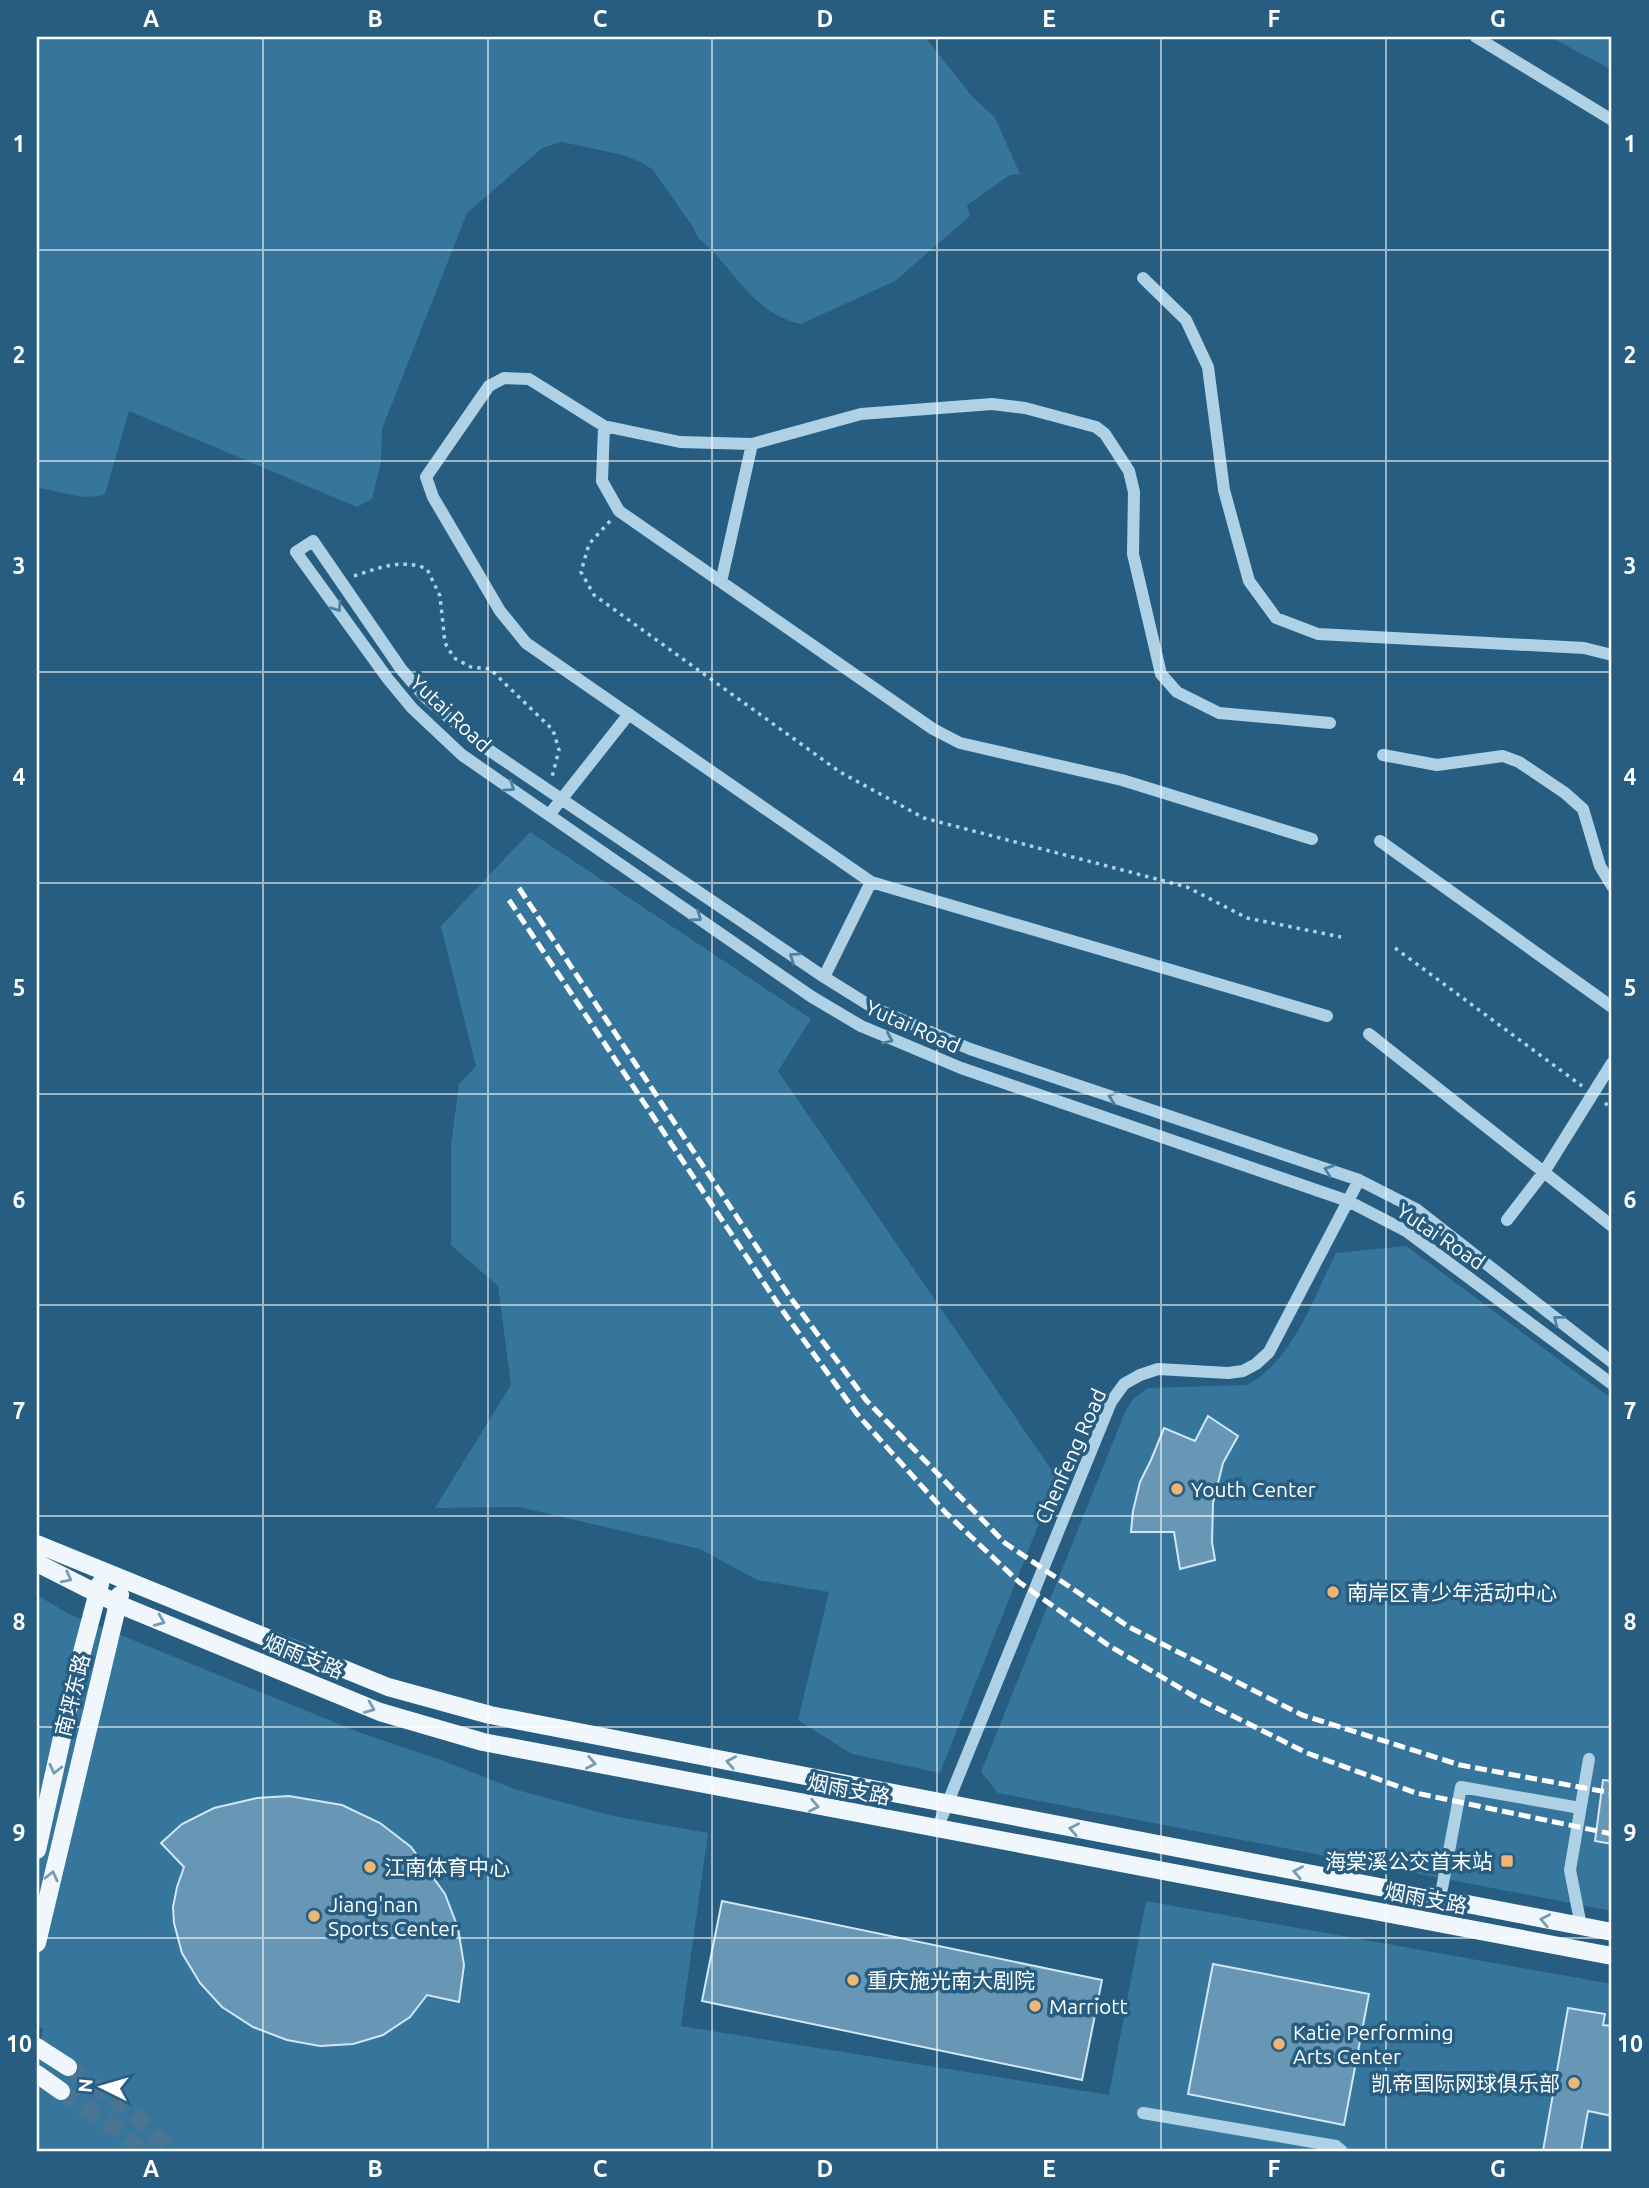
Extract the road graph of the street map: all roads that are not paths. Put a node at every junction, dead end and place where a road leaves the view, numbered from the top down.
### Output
1 (1476, 37) edge
2 (1612, 120) edge
3 (1143, 278) dead end
4 (604, 426) junction
5 (752, 443) junction
6 (721, 582) junction
7 (1612, 655) edge
8 (629, 714) junction
9 (1330, 723) dead end
10 (1383, 755) dead end
11 (562, 799) junction
12 (549, 814) junction
13 (1312, 839) dead end
14 (1380, 842) dead end
15 (871, 882) junction
16 (1612, 886) edge
17 (824, 977) junction
18 (1612, 1007) edge
19 (1327, 1016) dead end
20 (1369, 1034) dead end
21 (1612, 1063) edge
22 (1544, 1172) junction
23 (1359, 1180) junction
24 (1348, 1201) junction
25 (1507, 1220) dead end
26 (1612, 1226) edge
27 (1612, 1362) edge
28 (1612, 1384) edge
29 (40, 1549) edge
30 (103, 1573) junction
31 (124, 1581) junction
32 (98, 1594) junction
33 (118, 1604) junction
34 (1590, 1759) dead end
35 (946, 1804) junction
36 (1580, 1808) junction
37 (937, 1829) junction
38 (37, 1850) edge
39 (1440, 1899) junction
40 (1581, 1927) junction
41 (1612, 1932) edge
42 (37, 1942) edge
43 (1612, 1956) edge
44 (37, 2047) edge
45 (68, 2067) tunnel mouth
46 (37, 2074) edge
47 (61, 2091) tunnel mouth
48 (1143, 2113) dead end
49 (1342, 2151) edge

1 - 2 street
3 - 7 street
4 - 5 street
4 - 6 street
4 - 8 street
5 - 6 street
5 - 9 street
6 - 13 street
8 - 11 street
8 - 15 street
10 - 16 street
11 - 12 street
11 -> 12 street, Yutai Road
17 -> 11 street, Yutai Road
12 -> 24 street, Yutai Road
14 - 18 street
15 - 17 street
15 - 19 street
23 -> 17 street, Yutai Road
20 - 22 street
21 - 22 street
22 - 25 street
22 - 26 street
23 - 24 street, Chenfeng Road
27 -> 23 street, Yutai Road
24 - 28 street, Yutai Road
24 - 35 street, Chenfeng Road
29 - 30 main road, 烟雨支路
29 -> 32 main road, 烟雨支路
30 - 31 main road, 烟雨支路
30 - 32 main road, 南坪东路
31 - 33 main road, 南坪东路
35 -> 31 main road, 烟雨支路
32 - 33 main road, 烟雨支路
32 -> 38 main road, 南坪东路
33 -> 37 main road, 烟雨支路
42 -> 33 main road, 南坪东路
34 - 36 street
35 - 37 street, Chenfeng Road
39 -> 35 main road, 烟雨支路
36 - 39 street
36 - 40 street
37 - 43 main road, 烟雨支路
40 -> 39 main road, 烟雨支路
40 - 41 main road, 烟雨支路
44 - 45 main road
46 - 47 main road
48 - 49 street

